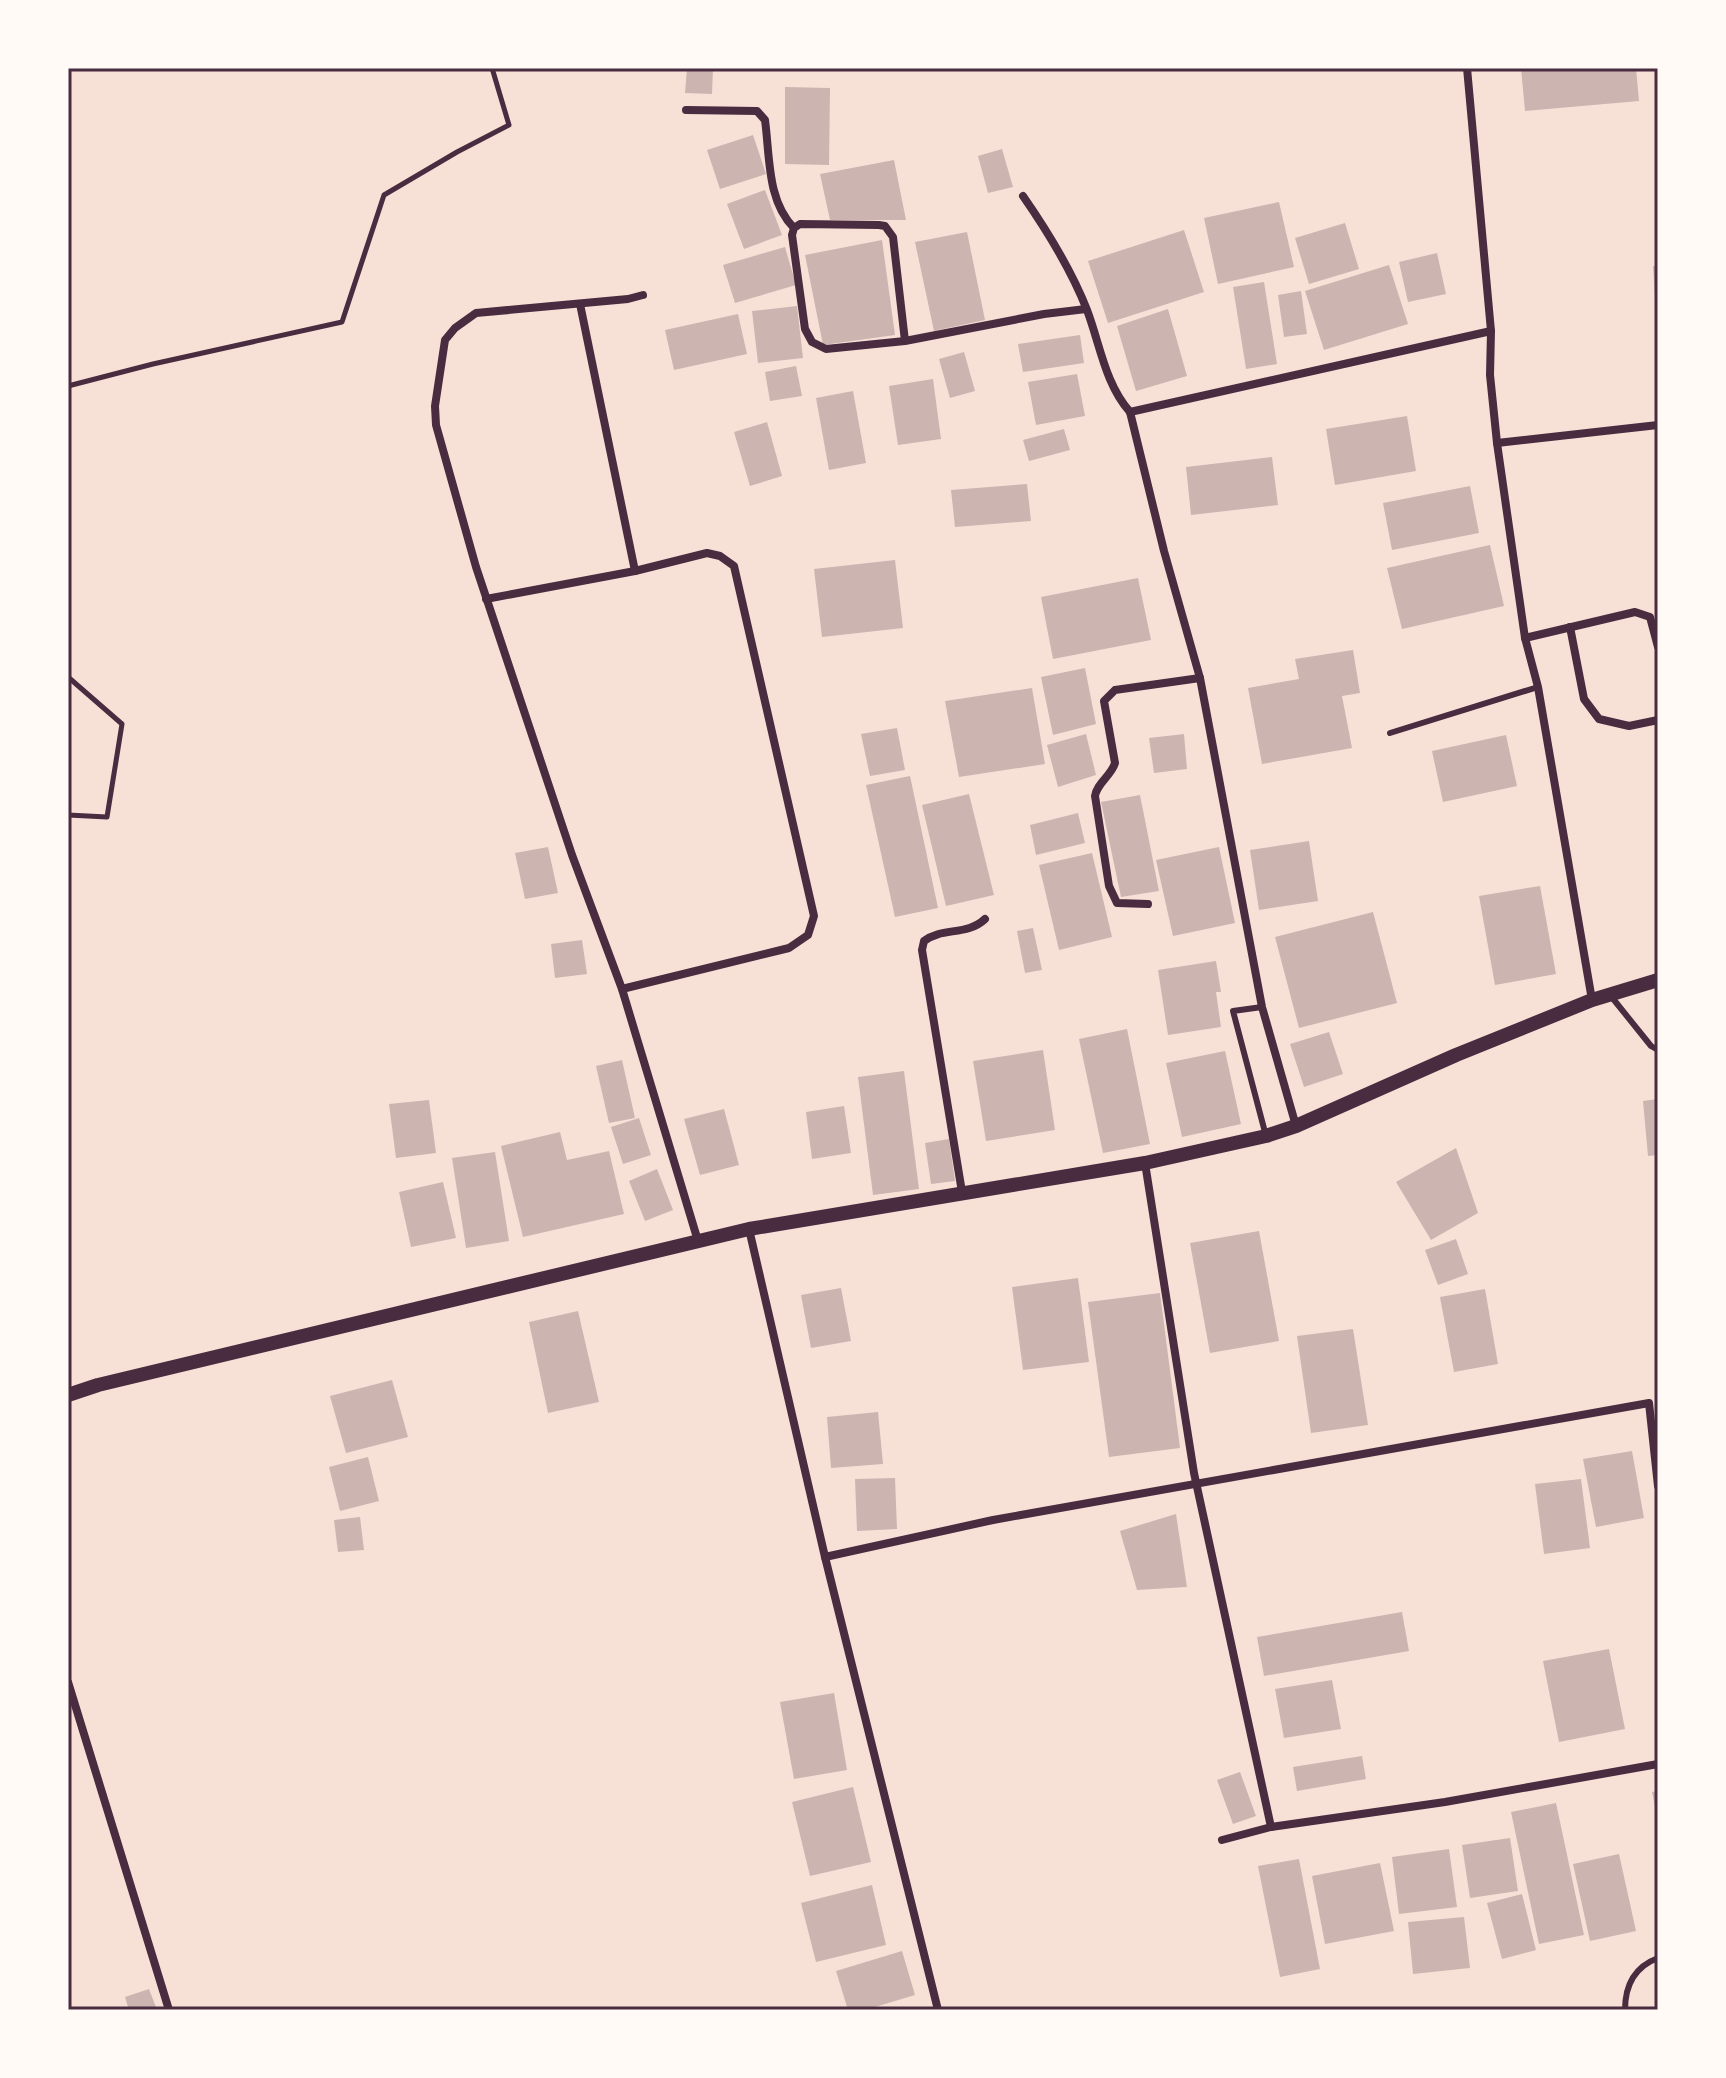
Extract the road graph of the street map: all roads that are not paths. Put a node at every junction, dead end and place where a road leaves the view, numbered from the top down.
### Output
1 (1467, 68) edge
2 (686, 110) dead end
3 (1023, 196) dead end
4 (794, 228) junction
5 (643, 295) dead end
6 (580, 304) junction
7 (1086, 309) junction
8 (1491, 331) junction
9 (905, 341) junction
10 (1130, 412) junction
11 (1658, 425) edge
12 (1497, 443) junction
13 (635, 571) junction
14 (486, 599) junction
15 (1570, 627) junction
16 (1525, 638) junction
17 (1658, 647) edge
18 (1200, 678) junction
19 (1538, 687) junction
20 (1658, 720) edge
21 (1390, 733) dead end
22 (1148, 904) dead end
23 (985, 919) dead end
24 (1658, 980) edge
25 (622, 989) junction
26 (1610, 995) junction
27 (1592, 1000) junction
28 (1262, 1007) junction
29 (1658, 1050) edge
30 (1296, 1126) junction
31 (1266, 1136) junction
32 (1145, 1163) junction
33 (962, 1192) junction
34 (749, 1229) junction
35 (698, 1241) junction
36 (68, 1395) edge
37 (1197, 1482) junction
38 (1658, 1486) edge
39 (825, 1557) junction
40 (68, 1682) edge
41 (1658, 1764) edge
42 (1271, 1827) junction
43 (1222, 1840) dead end
44 (1658, 1958) edge
45 (169, 2010) edge
46 (938, 2010) edge
47 (1625, 2010) edge

1 - 8 street
2 - 4 street
3 - 7 street
4 - 9 street
4 - 9 street
5 - 6 street
6 - 13 street
6 - 14 street
7 - 9 street
7 - 10 street
8 - 10 street
8 - 12 street
10 - 18 street
11 - 12 street
12 - 16 street
13 - 14 street
13 - 25 street
14 - 25 street
15 - 16 street
15 - 17 street
15 - 20 street
16 - 19 street
18 - 22 street
18 - 28 street
19 - 21 lane
19 - 27 street
23 - 33 street
24 - 26 street
25 - 35 street
26 - 27 street
26 - 29 lane
27 - 30 street
28 - 30 street
28 - 31 lane
30 - 31 street
31 - 32 street
32 - 33 street
32 - 37 street
33 - 34 street
34 - 35 street
34 - 39 street
35 - 36 street
37 - 38 street
37 - 39 street
37 - 42 street
39 - 46 street
40 - 45 street
41 - 42 street
42 - 43 street
44 - 47 lane

